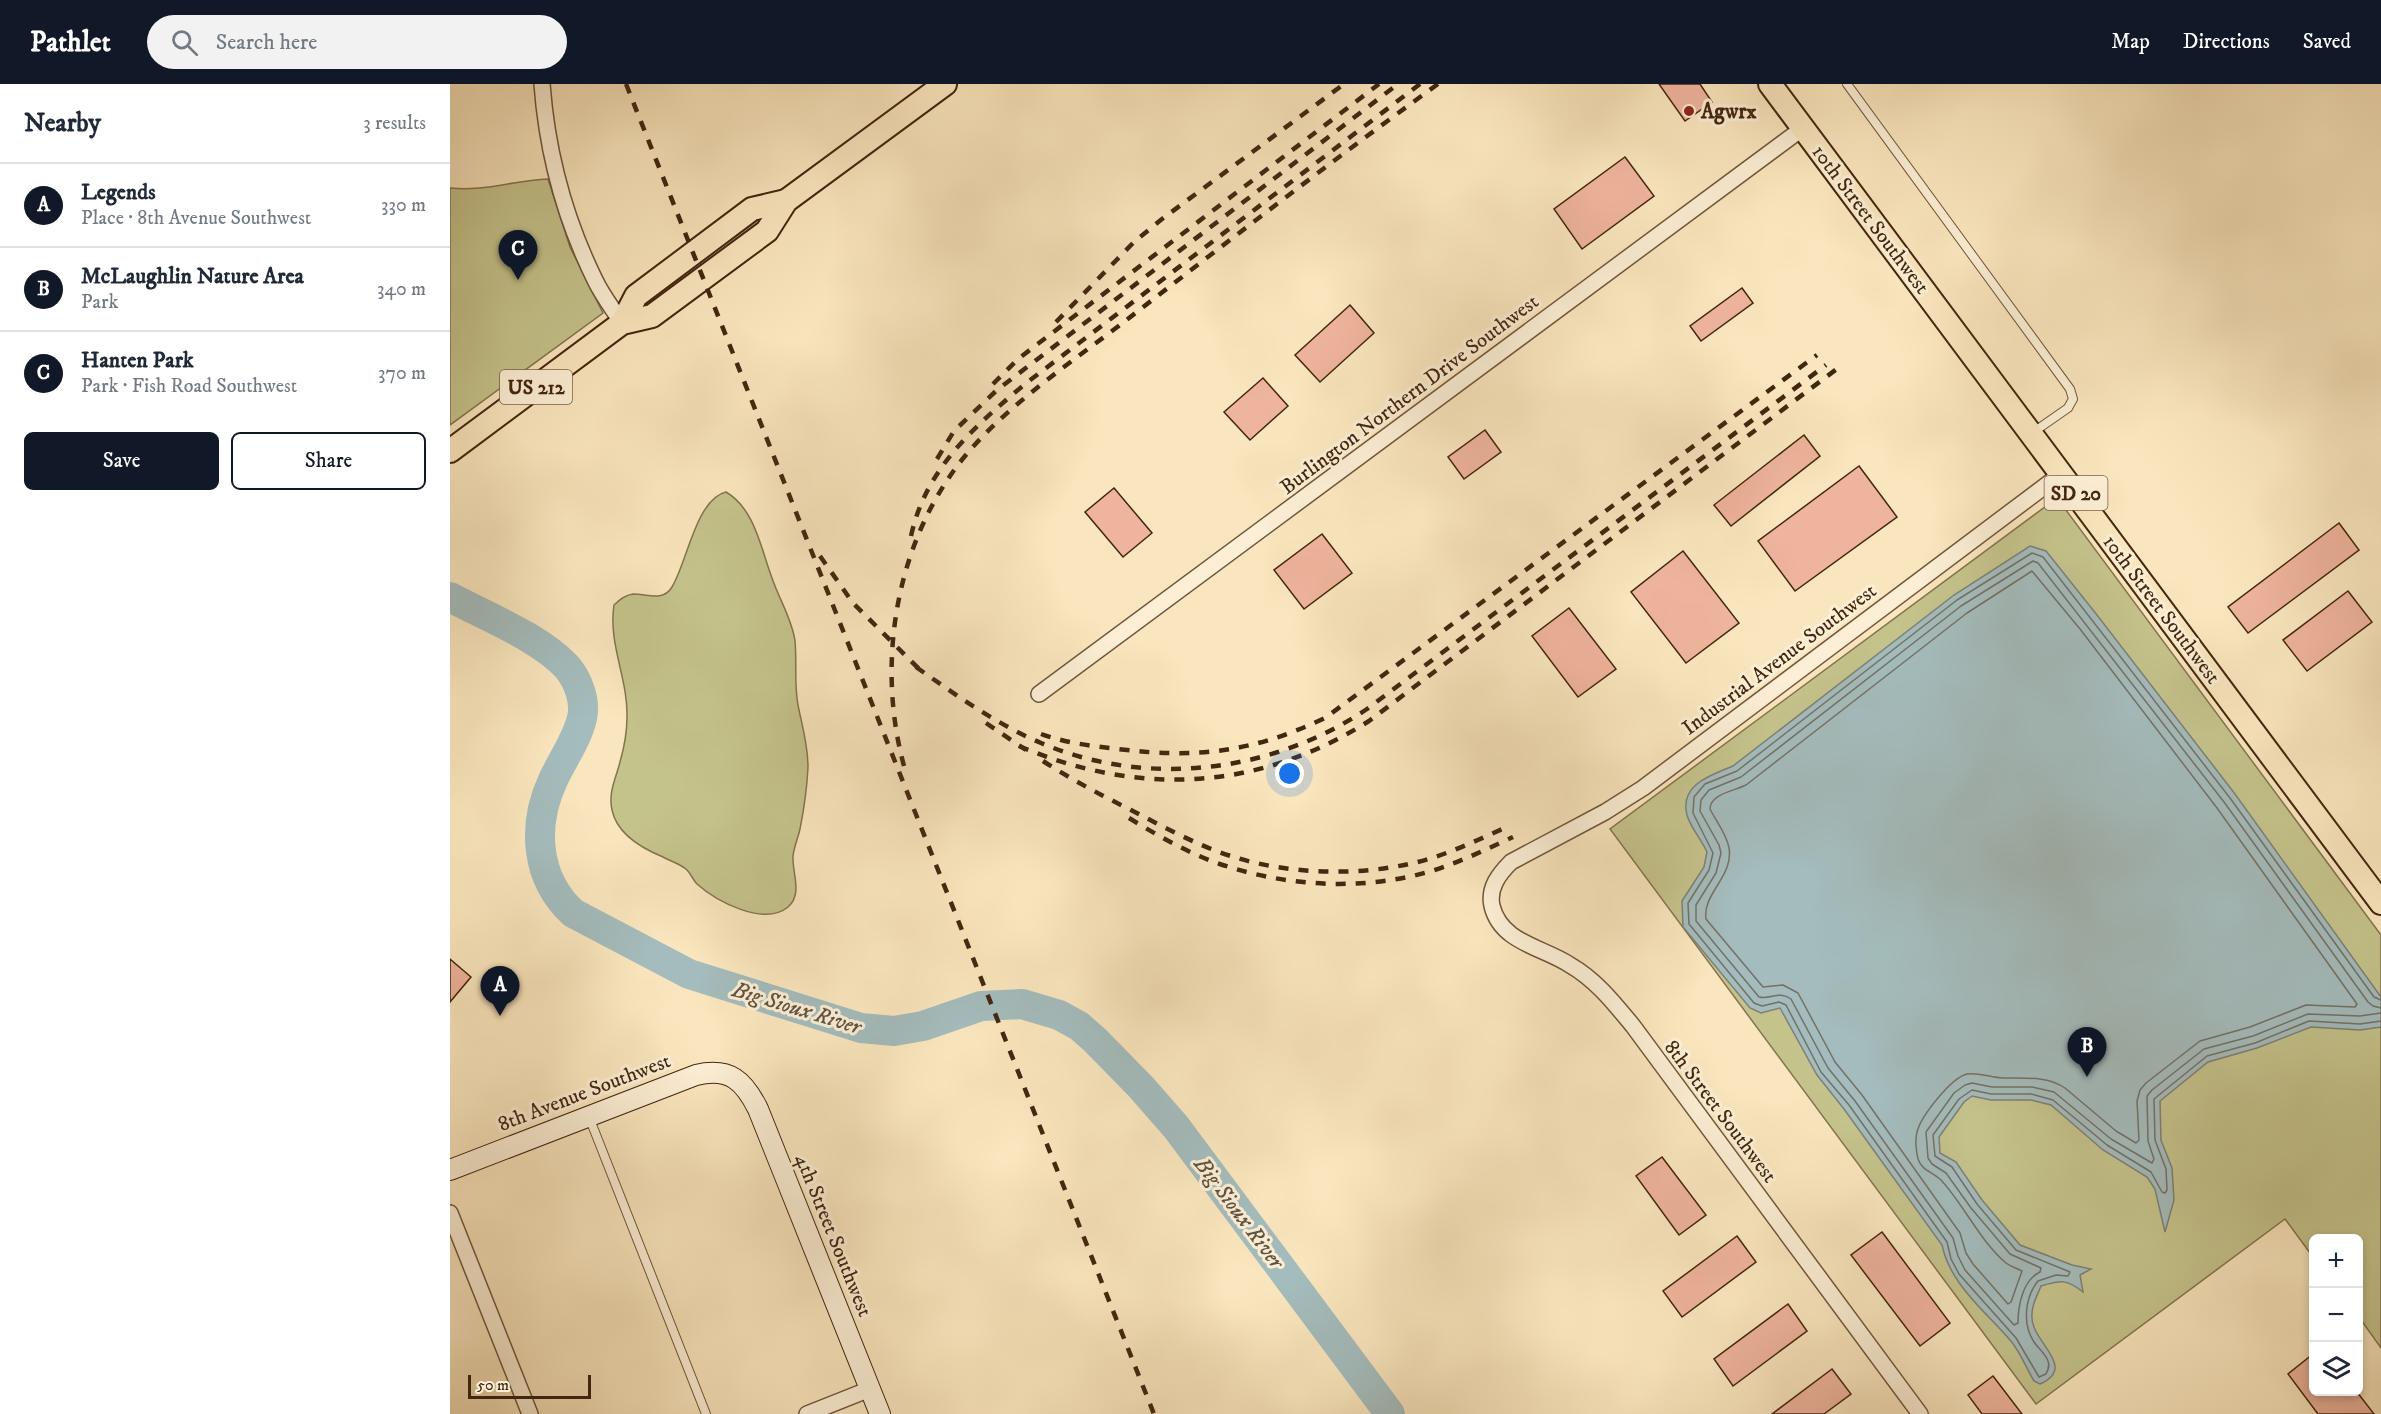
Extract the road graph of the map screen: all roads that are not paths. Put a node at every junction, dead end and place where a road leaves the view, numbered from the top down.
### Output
1 (543, 84) edge
2 (945, 84) edge
3 (1770, 84) edge
4 (1847, 84) edge
5 (1803, 128) junction
6 (622, 323) junction
7 (2031, 434) junction
8 (450, 452) edge
9 (2061, 474) junction
10 (1040, 694) dead end
11 (1511, 862) joint
12 (2381, 903) edge
13 (737, 1079) joint
14 (588, 1117) junction
15 (450, 1170) edge
16 (450, 1213) edge
17 (870, 1389) junction
18 (530, 1414) edge
19 (706, 1414) edge
20 (807, 1414) edge
21 (880, 1414) edge
22 (1920, 1414) edge

1 - 6 street
2 - 6 main road, US 212
3 - 5 main road, 10th Street Southwest / SD 20
4 - 7 lane
5 - 7 main road, 10th Street Southwest / SD 20
5 - 10 street, Burlington Northern Drive Southwest
6 - 8 main road, US 212
7 - 9 main road, 10th Street Southwest / SD 20
9 - 11 street, Industrial Avenue Southwest
9 - 12 main road, 10th Street Southwest / SD 20
11 - 22 street, 8th Street Southwest
13 - 14 street, 8th Avenue Southwest
13 - 17 street, 4th Street Southwest
14 - 15 street, 8th Avenue Southwest
14 - 19 lane
16 - 18 street
17 - 20 street
17 - 21 street, 4th Street Southwest

